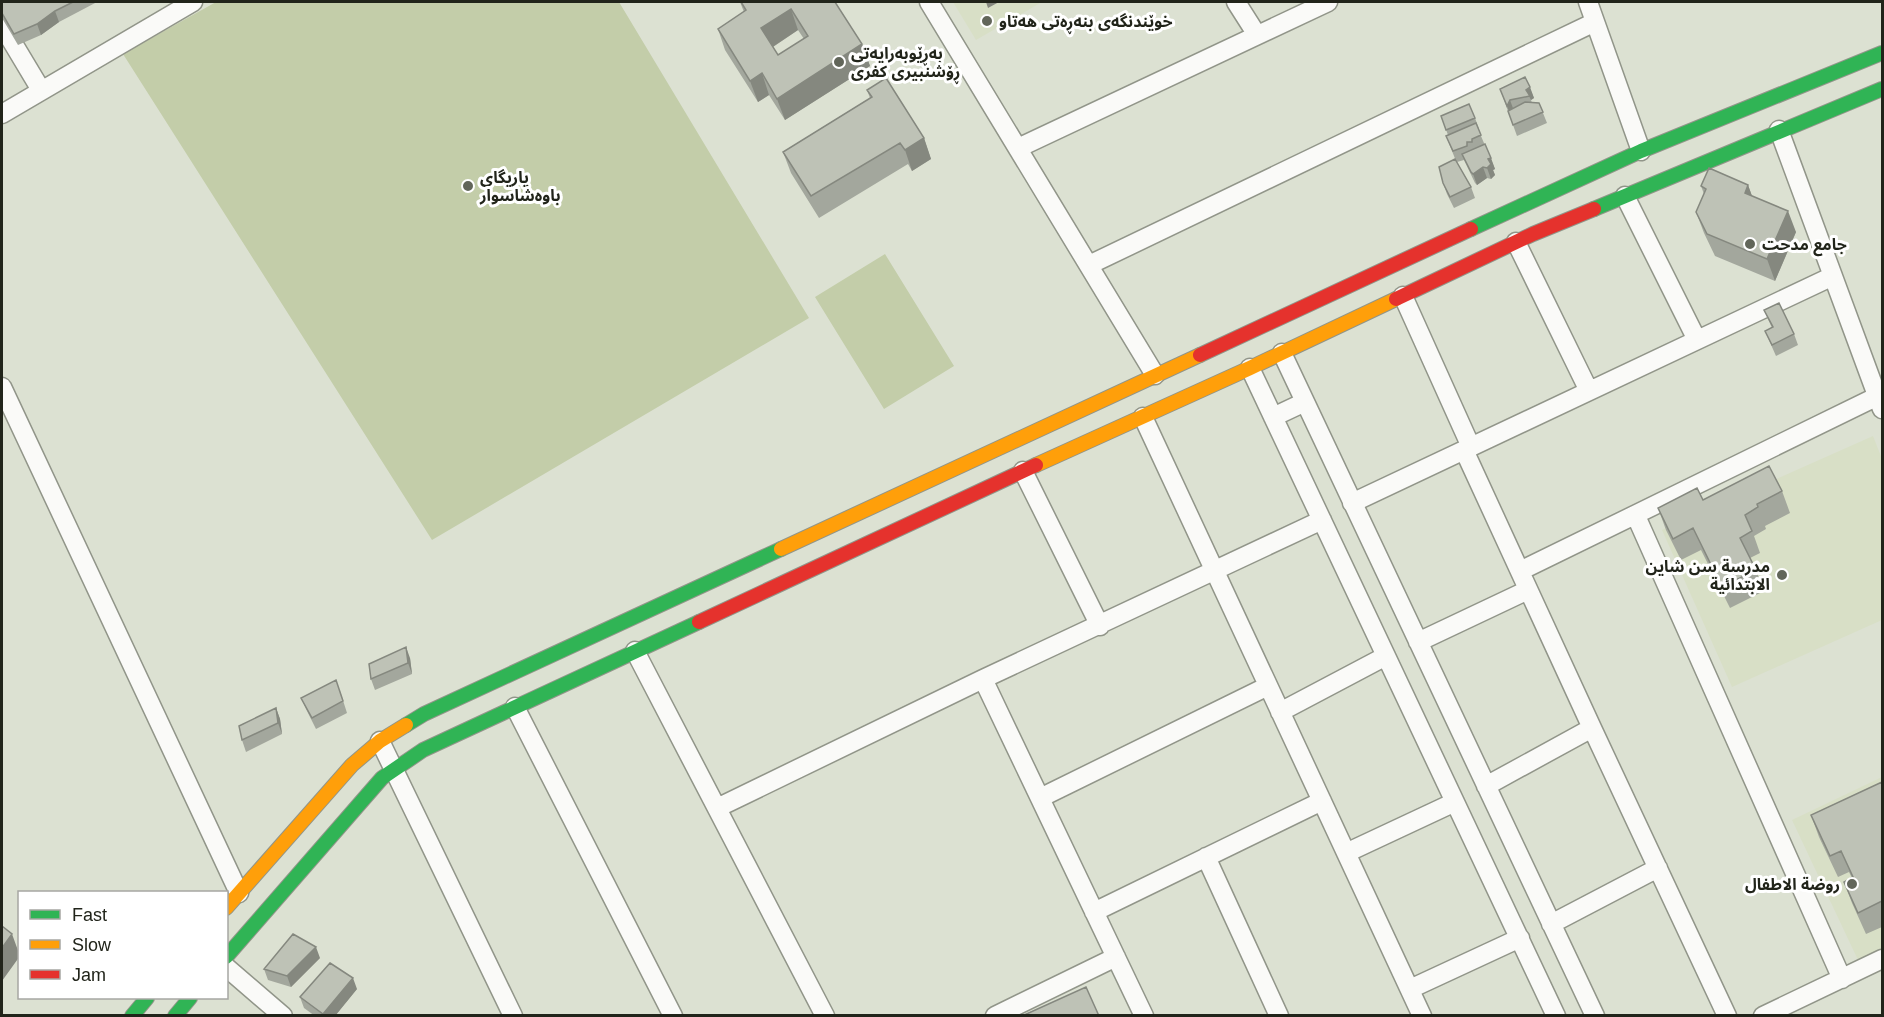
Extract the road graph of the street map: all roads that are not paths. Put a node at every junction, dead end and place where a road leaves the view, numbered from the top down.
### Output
1 (193, 2) edge
2 (929, 2) edge
3 (1236, 2) edge
4 (1328, 2) edge
5 (1588, 2) edge
6 (1595, 22) junction
7 (2, 25) edge
8 (1257, 35) junction
9 (1882, 53) edge
10 (1882, 89) edge
11 (42, 90) junction
12 (2, 114) edge
13 (1779, 130) junction
14 (1018, 148) junction
15 (1641, 151) junction
16 (1624, 196) junction
17 (1516, 242) junction
18 (1089, 265) junction
19 (1833, 276) junction
20 (1403, 296) junction
21 (1342, 306) junction
22 (1697, 340) junction
23 (1282, 353) junction
24 (1250, 368) junction
25 (1155, 375) junction
26 (2, 387) edge
27 (1589, 391) junction
28 (1881, 400) edge
29 (1305, 402) junction
30 (1143, 417) junction
31 (1273, 417) junction
32 (1089, 423) junction
33 (1468, 448) junction
34 (1023, 471) junction
35 (1352, 503) junction
36 (1636, 516) junction
37 (1322, 520) junction
38 (1214, 570) junction
39 (1520, 571) junction
40 (1528, 590) junction
41 (1100, 626) junction
42 (1418, 642) junction
43 (635, 651) junction
44 (1386, 656) junction
45 (983, 679) junction
46 (1268, 686) junction
47 (515, 707) junction
48 (1280, 712) junction
49 (1592, 728) junction
50 (380, 741) junction
51 (393, 769) junction
52 (1486, 786) junction
53 (1040, 798) junction
54 (1322, 801) junction
55 (1455, 802) junction
56 (717, 808) junction
57 (1346, 853) junction
58 (1206, 857) junction
59 (1658, 868) junction
60 (239, 893) junction
61 (228, 906) edge
62 (1094, 912) junction
63 (1551, 924) junction
64 (1520, 938) junction
65 (228, 955) edge
66 (1116, 957) junction
67 (1882, 960) edge
68 (228, 969) edge
69 (1842, 979) junction
70 (1410, 989) junction
71 (146, 999) edge
72 (189, 999) edge
73 (1719, 1013) edge
74 (510, 1014) edge
75 (820, 1014) edge
76 (132, 1016) edge
77 (174, 1016) edge
78 (283, 1016) edge
79 (673, 1016) edge
80 (995, 1016) edge
81 (1144, 1016) edge
82 (1279, 1016) edge
83 (1422, 1016) edge
84 (1556, 1016) edge
85 (1595, 1016) edge
86 (1763, 1016) edge

1 - 11 street
2 - 14 street
3 - 8 street
4 - 8 street
5 - 6 street
6 - 15 street
6 - 18 street
7 - 11 street
8 - 14 street
9 - 15 street
10 - 13 street
11 - 12 street
13 - 16 street
13 - 19 street
14 - 18 street
15 - 21 street
16 - 17 street
16 - 22 street
17 - 20 street
17 - 27 street
18 - 25 street
19 - 22 street
19 - 28 street
20 - 21 street
20 - 33 street
21 - 23 street
21 - 25 street
22 - 27 street
23 - 24 street
23 - 29 street
24 - 30 street
24 - 31 street
25 - 32 street
26 - 60 street
27 - 33 street
28 - 36 street
29 - 31 street
29 - 35 street
30 - 32 street
30 - 38 street
31 - 37 street
32 - 34 street
32 - 50 street
33 - 35 street
33 - 39 street
34 - 41 street
34 - 43 street
35 - 42 street
36 - 39 street
36 - 69 street
37 - 38 street
37 - 44 street
38 - 41 street
38 - 46 street
39 - 40 street
40 - 42 street
40 - 49 street
41 - 45 street
42 - 52 street
43 - 47 street
43 - 56 street
44 - 48 street
44 - 55 street
45 - 53 street
45 - 56 street
46 - 48 street
46 - 53 street
47 - 51 street
47 - 79 street
48 - 54 street
49 - 52 street
49 - 59 street
50 - 51 street
50 - 60 street
51 - 65 street
51 - 74 street
52 - 63 street
53 - 62 street
54 - 57 street
54 - 58 street
55 - 57 street
55 - 64 street
56 - 75 street
57 - 70 street
58 - 62 street
58 - 82 street
59 - 63 street
59 - 73 street
60 - 61 street
62 - 66 street
63 - 85 street
64 - 70 street
64 - 84 street
66 - 80 street
66 - 81 street
67 - 69 street
68 - 78 street
69 - 86 street
70 - 83 street
71 - 76 street
72 - 77 street

